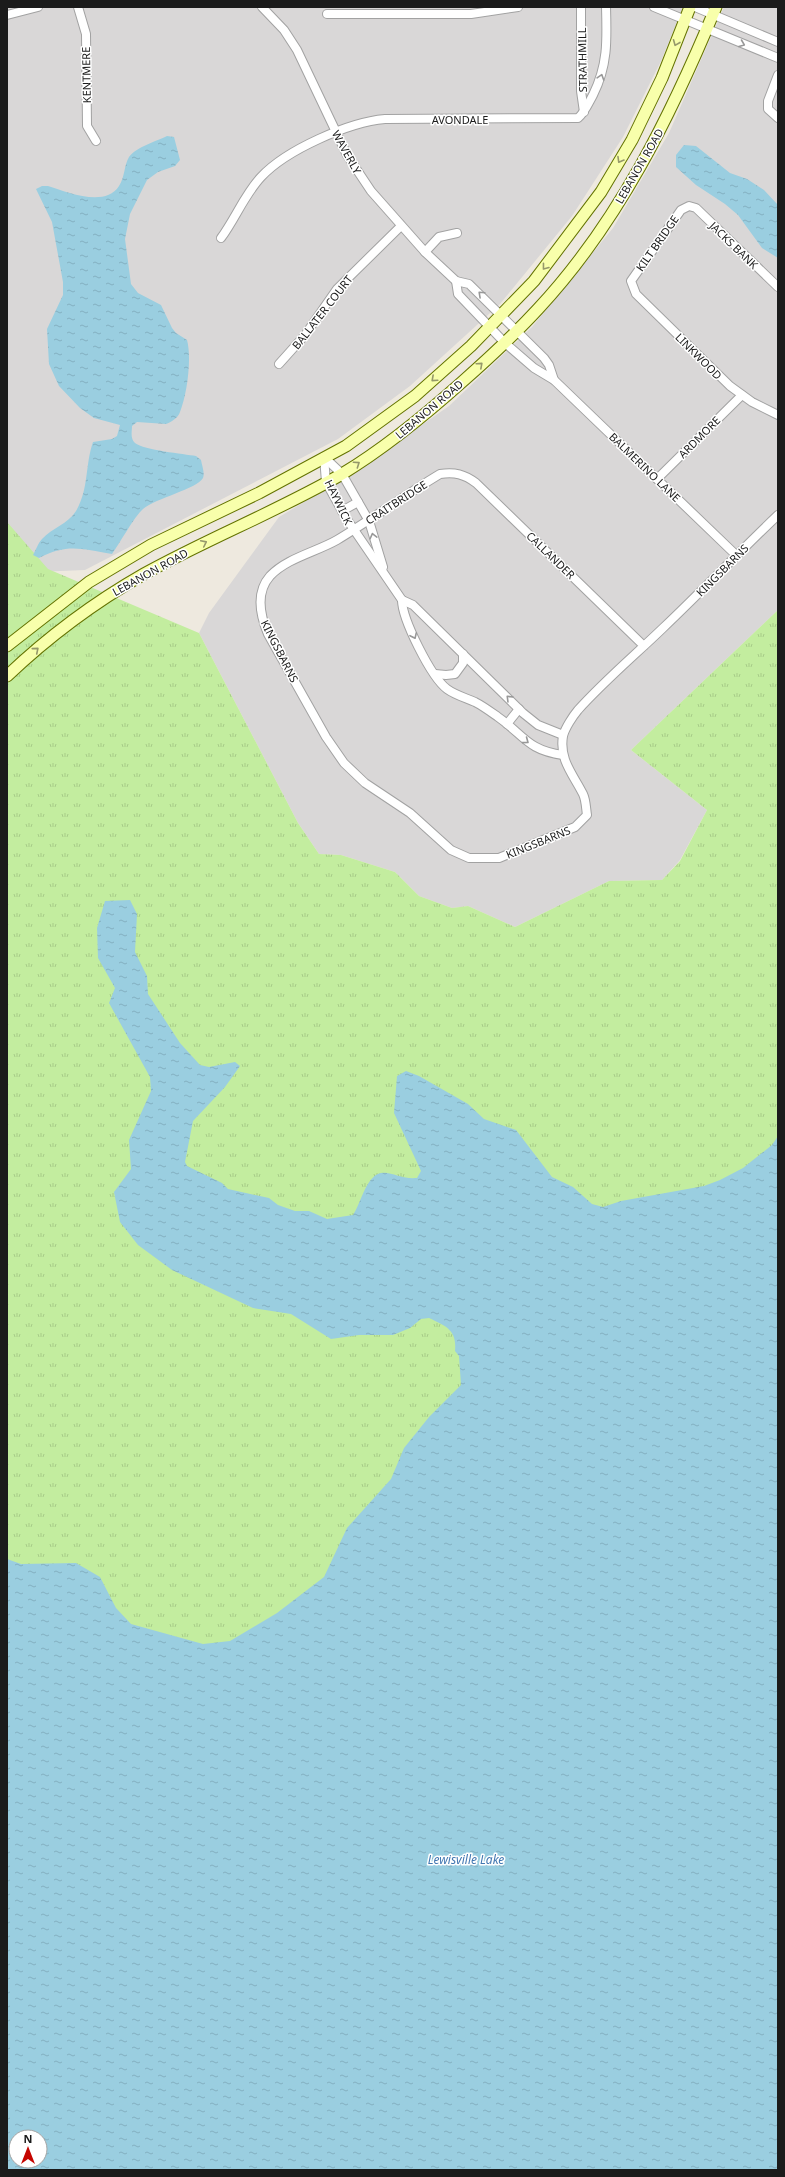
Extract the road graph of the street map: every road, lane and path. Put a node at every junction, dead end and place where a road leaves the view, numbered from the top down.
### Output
1 (38, 7) edge
2 (78, 7) edge
3 (262, 7) edge
4 (518, 7) edge
5 (581, 7) edge
6 (606, 7) edge
7 (654, 7) edge
8 (690, 7) edge
9 (694, 7) edge
10 (714, 11) edge
11 (327, 14) dead end
12 (7, 15) edge
13 (686, 20) junction
14 (706, 29) junction
15 (778, 42) edge
16 (778, 58) edge
17 (778, 75) edge
18 (584, 112) junction
19 (778, 118) edge
20 (336, 132) junction
21 (96, 142) dead end
22 (688, 206) joint
23 (401, 226) junction
24 (457, 233) dead end
25 (221, 238) dead end
26 (425, 252) junction
27 (456, 281) junction
28 (631, 284) joint
29 (778, 287) edge
30 (502, 314) junction
31 (490, 325) junction
32 (518, 330) junction
33 (505, 343) junction
34 (278, 364) dead end
35 (554, 380) junction
36 (742, 395) junction
37 (778, 415) edge
38 (324, 457) junction
39 (452, 472) joint
40 (342, 474) junction
41 (657, 478) junction
42 (326, 482) junction
43 (358, 502) junction
44 (342, 511) junction
45 (778, 515) edge
46 (369, 521) junction
47 (352, 529) junction
48 (736, 555) junction
49 (387, 578) junction
50 (262, 589) joint
51 (402, 600) junction
52 (7, 646) edge
53 (644, 646) junction
54 (463, 654) junction
55 (435, 674) junction
56 (7, 676) edge
57 (519, 709) junction
58 (507, 724) junction
59 (563, 735) junction
60 (562, 755) junction

1 - 12 street
2 - 21 street, KENTMERE
3 - 20 street, WAVERLY
4 - 11 street
5 - 18 street, STRATHMILL
18 -> 6 street
7 - 13 street
8 - 13 main road, LEBANON ROAD
9 - 10 street
10 - 14 main road, LEBANON ROAD
10 - 15 street
13 - 14 street
13 -> 30 main road, LEBANON ROAD
14 -> 16 street
14 - 32 main road, LEBANON ROAD
17 - 19 street
18 - 20 street, AVONDALE
20 - 23 street, WAVERLY
20 - 25 street, AVONDALE
22 - 28 street, KILT BRIDGE
22 - 29 street, JACKS BANK
23 - 26 street, WAVERLY
23 - 34 street, BALLATER COURT
24 - 26 street
26 - 27 street, WAVERLY
30 -> 27 street, WAVERLY
27 - 31 street, WAVERLY
28 - 36 street, LINKWOOD
30 - 31 main road, LEBANON ROAD
30 - 32 street, BALMERINO LANE
31 - 33 street, BALMERINO LANE
31 -> 38 main road, LEBANON ROAD
32 - 33 main road, LEBANON ROAD
32 - 35 street, BALMERINO LANE
33 - 35 street, BALMERINO LANE
40 -> 33 main road, LEBANON ROAD
35 - 41 street, BALMERINO LANE
36 - 37 street, LINKWOOD
36 - 41 street, ARDMORE
38 - 40 street, HAYWICK
38 - 42 street, HAYWICK
38 - 52 main road, LEBANON ROAD
39 - 46 street, CRAITBRIDGE
39 - 53 street, CALLANDER
40 - 42 main road, LEBANON ROAD
40 - 43 street, HAYWICK
41 - 48 street, BALMERINO LANE
42 - 44 street, HAYWICK
56 -> 42 main road, LEBANON ROAD
43 - 44 street
43 - 46 street, HAYWICK
44 - 47 street, HAYWICK
45 - 48 street, KINGSBARNS
46 - 47 street, CRAITBRIDGE
49 -> 46 street, HAYWICK
47 - 49 street, HAYWICK
47 - 50 street, CRAITBRIDGE
48 - 53 street, KINGSBARNS
49 - 51 street, HAYWICK
50 - 60 street, KINGSBARNS
51 - 54 street, HAYWICK
51 -> 55 street, HAYWICK
53 - 59 street, KINGSBARNS
54 - 55 street
57 -> 54 street, HAYWICK
55 - 58 street, HAYWICK
57 - 58 street
57 - 59 street, HAYWICK
58 -> 60 street, HAYWICK
59 - 60 street, KINGSBARNS

